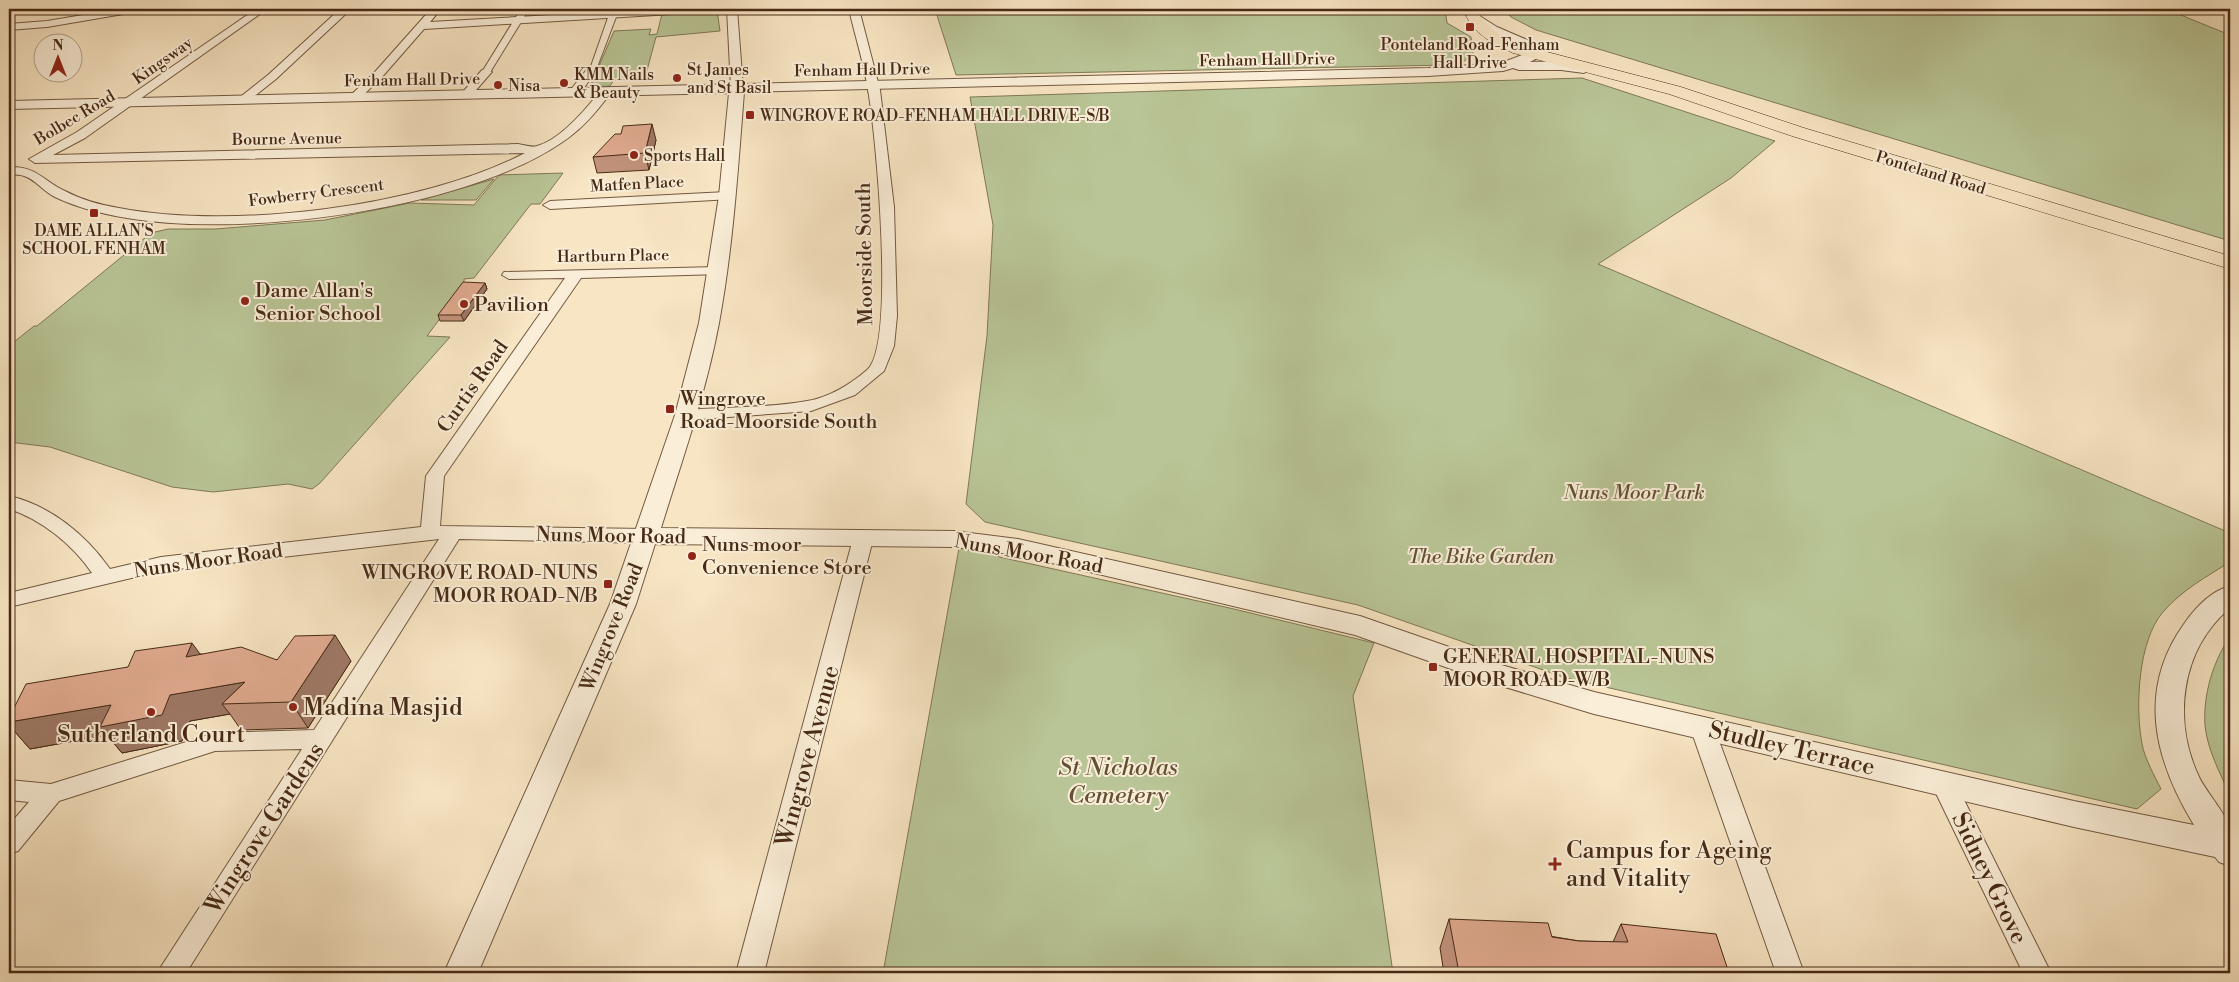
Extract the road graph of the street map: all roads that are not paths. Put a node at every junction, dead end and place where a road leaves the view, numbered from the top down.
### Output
1 (135, 9) edge
2 (262, 9) edge
3 (346, 9) edge
4 (436, 9) edge
5 (524, 9) edge
6 (704, 9) edge
7 (732, 9) edge
8 (854, 9) edge
9 (614, 12) edge
10 (94, 13) edge
11 (1473, 14) edge
12 (517, 21) junction
13 (420, 26) junction
14 (9, 27) edge
15 (1491, 36) junction
16 (1556, 51) junction
17 (1533, 52) junction
18 (1503, 67) junction
19 (1478, 68) junction
20 (1584, 69) junction
21 (592, 70) joint
22 (486, 72) joint
23 (1633, 79) junction
24 (873, 86) junction
25 (737, 88) junction
26 (575, 92) junction
27 (605, 92) junction
28 (466, 95) junction
29 (354, 97) junction
30 (243, 100) junction
31 (130, 102) junction
32 (9, 105) edge
33 (539, 152) junction
34 (35, 159) junction
35 (10, 171) edge
36 (727, 196) junction
37 (550, 206) dead end
38 (2230, 263) edge
39 (717, 271) junction
40 (576, 274) junction
41 (509, 276) dead end
42 (686, 415) junction
43 (9, 502) edge
44 (454, 531) junction
45 (430, 532) junction
46 (647, 536) junction
47 (863, 539) junction
48 (104, 576) junction
49 (2230, 595) edge
50 (9, 600) edge
51 (1360, 626) joint
52 (1702, 727) junction
53 (321, 739) junction
54 (1943, 783) junction
55 (9, 790) edge
56 (51, 794) junction
57 (9, 843) edge
58 (2229, 848) edge
59 (171, 973) edge
60 (462, 973) edge
61 (750, 973) edge
62 (1790, 973) edge
63 (2037, 973) edge

1 - 10 street
2 - 31 street, Kingsway
3 - 30 street
4 - 13 street
5 - 12 street
6 - 9 street
7 - 25 street
8 - 24 street, Moorside South
9 - 12 street
9 - 21 street
10 - 14 street
11 - 15 main road, Ponteland Road
11 - 16 main road, Ponteland Road
11 - 17 street
12 - 13 street
12 - 22 street
13 - 29 street
15 - 17 main road, Ponteland Road
15 - 19 street
16 - 17 street, Fenham Hall Drive
16 - 23 main road, Ponteland Road
17 - 18 street, Fenham Hall Drive
17 - 19 street, Fenham Hall Drive
17 - 20 main road, Ponteland Road
18 - 19 street, Fenham Hall Drive
18 - 20 street
19 - 24 street, Fenham Hall Drive
20 - 23 main road, Ponteland Road
21 - 26 street
22 - 28 street
23 - 38 main road, Ponteland Road
24 - 25 street, Fenham Hall Drive
24 - 42 street, Moorside South
25 - 27 street, Fenham Hall Drive
25 - 36 street, Wingrove Road
26 - 27 street, Fenham Hall Drive
26 - 28 street, Fenham Hall Drive
27 - 33 street, Fowberry Crescent
28 - 29 street, Fenham Hall Drive
29 - 30 street, Fenham Hall Drive
30 - 31 street, Fenham Hall Drive
31 - 32 street, Fenham Hall Drive
31 - 34 street, Bolbec Road
33 - 34 street, Bourne Avenue
33 - 35 street, Fowberry Crescent
34 - 35 street, Bolbec Road
36 - 37 street, Matfen Place
36 - 39 street, Wingrove Road
39 - 40 street, Hartburn Place
39 - 42 street, Wingrove Road
40 - 41 street, Hartburn Place
40 - 45 street, Curtis Road
42 - 46 street, Wingrove Road
43 - 48 street
44 - 45 street, Nuns Moor Road
44 - 46 street, Nuns Moor Road
44 - 53 street, Wingrove Gardens
45 - 48 street, Nuns Moor Road
46 - 47 street, Nuns Moor Road
46 - 60 street, Wingrove Road
47 - 51 street, Nuns Moor Road
47 - 61 street, Wingrove Avenue
48 - 50 street, Nuns Moor Road
49 - 58 street
51 - 52 street, Studley Terrace
52 - 54 street, Studley Terrace
52 - 62 street
53 - 56 street
53 - 59 street, Wingrove Gardens
54 - 58 street, Studley Terrace
54 - 63 street, Sidney Grove
55 - 56 street
56 - 57 street

